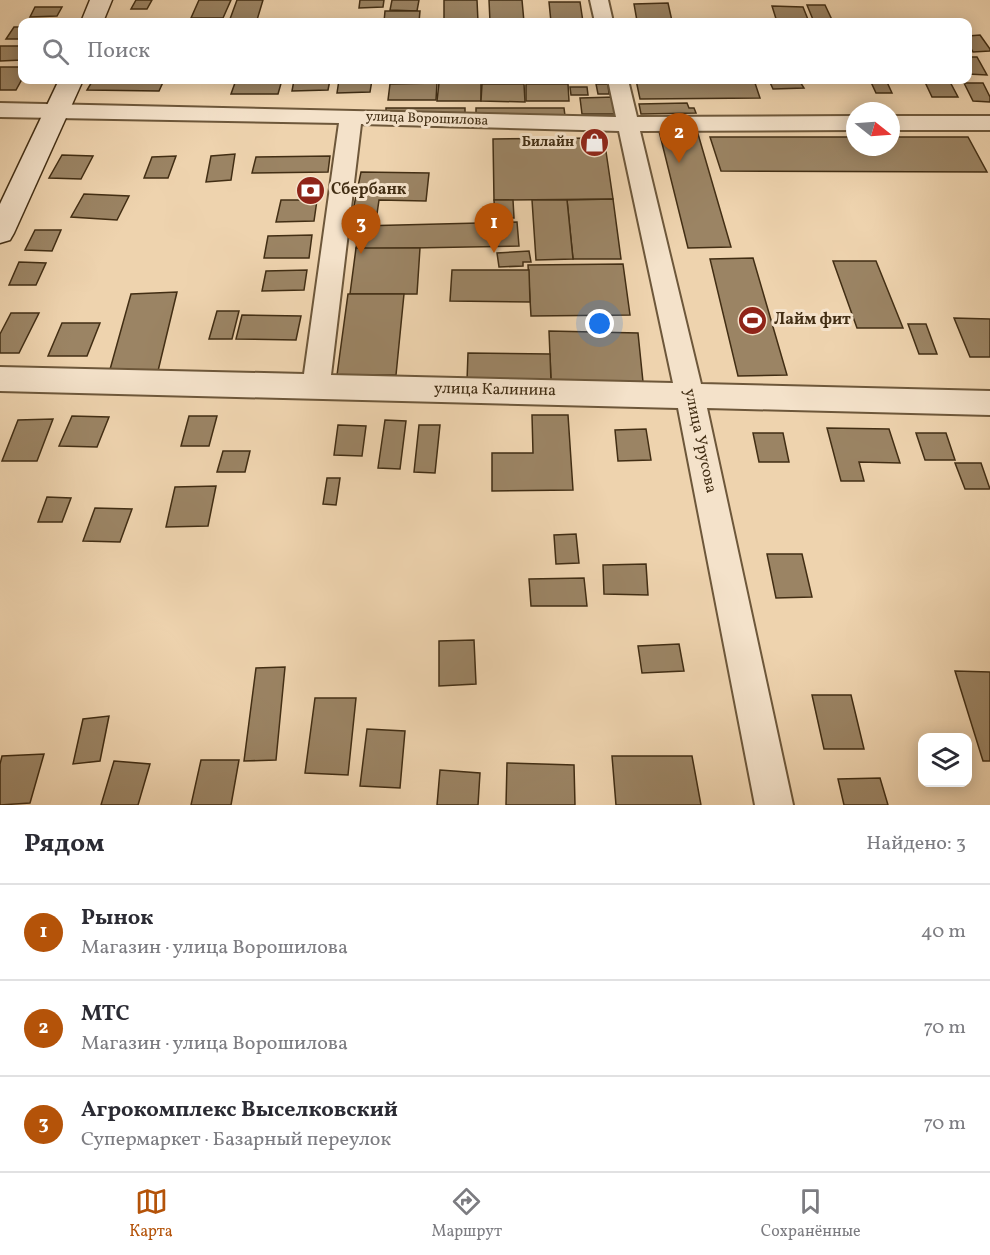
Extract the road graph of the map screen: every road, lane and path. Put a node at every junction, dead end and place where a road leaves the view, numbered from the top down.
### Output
1 (101, 0) edge
2 (599, 0) edge
3 (94, 18) edge
4 (603, 18) edge
5 (69, 84) edge
6 (619, 84) edge
7 (0, 110) edge
8 (57, 110) junction
9 (351, 117) junction
10 (846, 123) edge
11 (900, 123) edge
12 (990, 123) edge
13 (629, 124) junction
14 (0, 233) edge
15 (0, 379) edge
16 (316, 386) junction
17 (690, 395) junction
18 (990, 403) edge
19 (774, 805) edge

1 - 3 street
2 - 4 street
5 - 8 street
6 - 13 street, улица Урусова
7 - 8 street, улица Ворошилова
8 - 9 street, улица Ворошилова
8 - 14 street
9 - 13 street, улица Ворошилова
9 - 16 street
10 - 13 street, улица Ворошилова
11 - 12 street
13 - 17 street, улица Урусова
15 - 16 street, улица Калинина
16 - 17 street, улица Калинина
17 - 18 street, улица Калинина
17 - 19 street, улица Урусова

